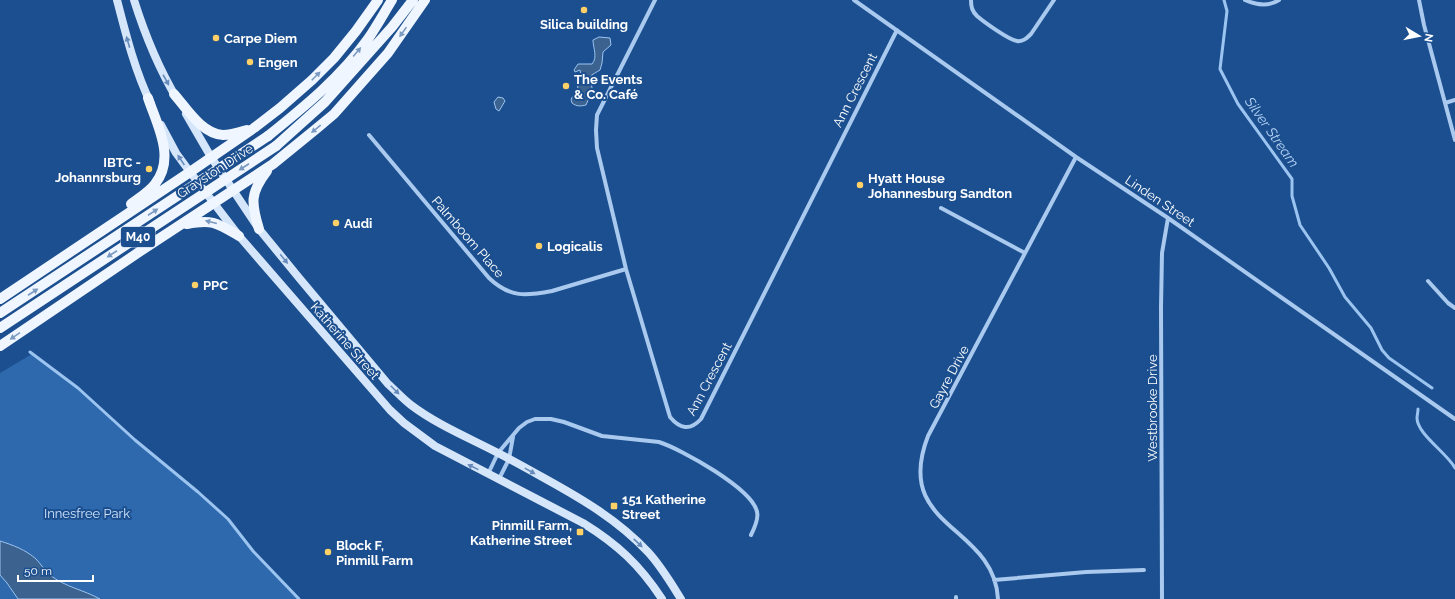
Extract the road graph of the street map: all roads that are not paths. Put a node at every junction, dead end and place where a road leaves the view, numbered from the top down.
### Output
1 (116, 0) edge
2 (134, 0) edge
3 (378, 0) edge
4 (392, 0) edge
5 (413, 0) edge
6 (425, 0) edge
7 (652, 0) edge
8 (655, 0) edge
9 (854, 0) edge
10 (971, 0) edge
11 (1054, 0) edge
12 (1245, 0) edge
13 (1279, 0) edge
14 (1419, 0) edge
15 (653, 5) junction
16 (897, 30) junction
17 (174, 94) junction
18 (148, 98) junction
19 (1455, 100) edge
20 (1445, 103) junction
21 (254, 128) junction
22 (369, 135) dead end
23 (1455, 140) edge
24 (211, 157) junction
25 (1076, 157) junction
26 (273, 164) junction
27 (190, 172) junction
28 (233, 190) junction
29 (213, 203) junction
30 (941, 208) dead end
31 (1168, 218) junction
32 (180, 225) junction
33 (260, 229) junction
34 (239, 236) junction
35 (1025, 253) junction
36 (63, 257) junction
37 (626, 269) junction
38 (1428, 281) dead end
39 (0, 299) edge
40 (1455, 308) edge
41 (0, 313) edge
42 (0, 328) edge
43 (0, 346) edge
44 (1455, 419) edge
45 (514, 435) junction
46 (498, 453) junction
47 (509, 459) junction
48 (488, 474) junction
49 (499, 479) junction
50 (751, 536) dead end
51 (1144, 570) dead end
52 (994, 580) junction
53 (662, 599) edge
54 (681, 599) edge
55 (998, 599) edge
56 (1162, 599) edge

18 -> 1 main road, Katherine Street
2 -> 17 main road, Katherine Street
21 -> 3 main road
41 -> 4 main road, Grayston Drive / M40, bridge
5 -> 42 main road, Grayston Drive / M40, bridge
6 -> 26 main road
7 - 15 street
8 - 15 street, Ann Crescent
9 - 16 street, Linden Street
10 - 11 street
12 - 13 street
14 - 20 street
15 - 37 street, Ann Crescent
16 - 25 street, Linden Street
16 - 37 street, Ann Crescent
17 - 21 main road
17 - 24 main road, Katherine Street
27 -> 18 main road, Katherine Street
18 - 36 main road
19 - 20 street
20 - 23 street
21 - 24 main road
22 - 37 street, Palmboom Place
24 - 27 main road
24 - 28 main road, Katherine Street
25 - 31 street, Linden Street
25 - 35 street, Gayre Drive
26 - 28 main road
26 - 33 main road
27 - 29 main road, Katherine Street
27 - 36 main road
28 - 29 main road
28 - 33 main road, Katherine Street
29 - 32 main road
29 - 34 main road, Katherine Street
30 - 35 street
31 - 44 street, Linden Street
31 - 56 street, Westbrooke Drive
34 -> 32 main road
32 -> 43 main road
33 -> 46 main road, Katherine Street
48 -> 34 main road, Katherine Street
35 - 52 street, Gayre Drive
36 - 39 main road
38 - 40 street
45 - 46 street
45 - 47 street
45 - 50 street
46 - 47 main road, Katherine Street
46 - 48 street
47 - 49 street
47 -> 54 main road, Katherine Street
48 - 49 main road, Katherine Street
49 - 53 main road, Katherine Street
51 - 52 street
52 - 55 street, Gayre Drive

